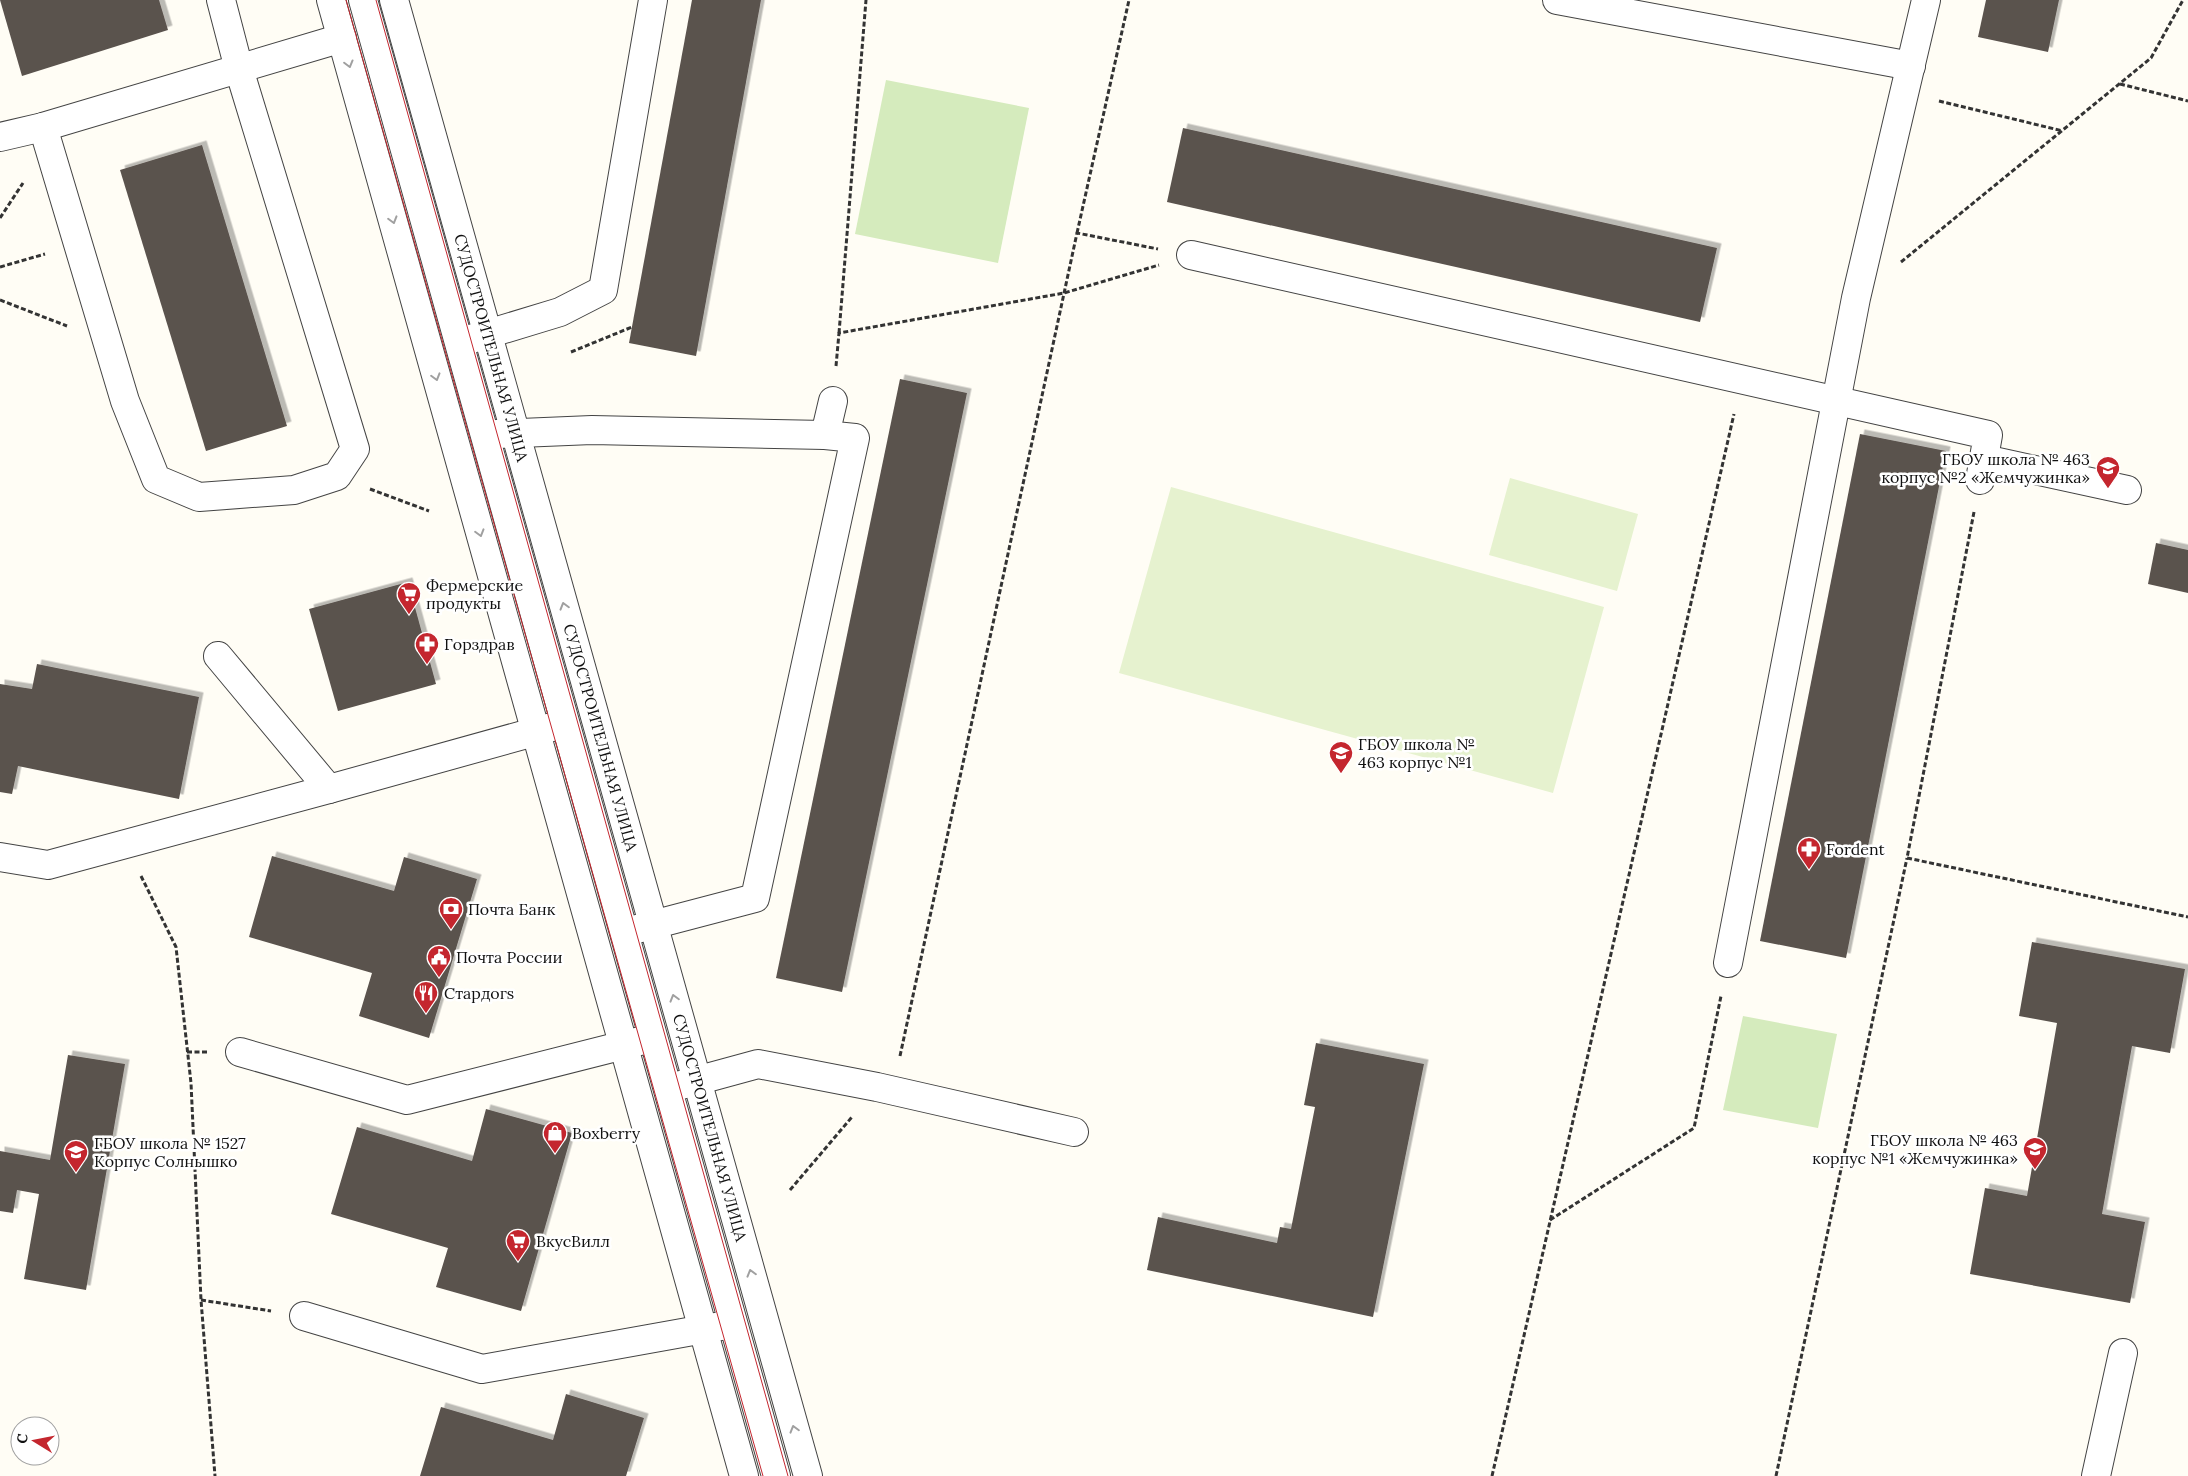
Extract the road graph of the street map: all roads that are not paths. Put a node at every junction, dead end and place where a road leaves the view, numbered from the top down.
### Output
1 (221, 0) edge
2 (331, 0) edge
3 (362, 0) edge
4 (394, 0) edge
5 (653, 0) edge
6 (1557, 0) edge
7 (1926, 0) edge
8 (342, 38) junction
9 (1911, 66) junction
10 (239, 69) junction
11 (43, 127) junction
12 (0, 137) edge
13 (1191, 255) road end
14 (488, 334) junction
15 (458, 342) junction
16 (429, 350) junction
17 (833, 401) road end
18 (1837, 401) junction
19 (515, 433) junction
20 (825, 435) junction
21 (485, 436) junction
22 (455, 441) junction
23 (2127, 490) dead end
24 (218, 656) dead end
25 (594, 715) junction
26 (565, 724) junction
27 (536, 732) junction
28 (329, 789) junction
29 (0, 856) edge
30 (653, 925) junction
31 (623, 933) junction
32 (594, 940) junction
33 (1728, 963) road end
34 (682, 1028) junction
35 (653, 1037) junction
36 (623, 1045) junction
37 (240, 1052) dead end
38 (697, 1081) junction
39 (668, 1089) junction
40 (638, 1097) junction
41 (1074, 1132) dead end
42 (762, 1314) junction
43 (304, 1316) road end
44 (733, 1322) junction
45 (703, 1329) junction
46 (2123, 1353) dead end
47 (744, 1476) edge
48 (776, 1476) edge
49 (808, 1476) edge
50 (2096, 1476) edge

1 - 10 street
2 - 8 street
3 - 15 street
4 - 14 street, СУДОСТРОИТЕЛЬНАЯ УЛИЦА
5 - 14 street
6 - 9 street
7 - 9 street
8 - 10 street
8 -> 16 street
9 - 18 street
10 - 11 street
10 - 11 street
11 - 12 street
13 - 18 street
14 - 15 street
14 - 19 street, СУДОСТРОИТЕЛЬНАЯ УЛИЦА
15 - 16 street
15 - 21 street
16 -> 22 street
17 - 20 street
18 - 23 street
18 - 33 street
19 - 20 street
19 - 21 street
25 -> 19 street, СУДОСТРОИТЕЛЬНАЯ УЛИЦА
20 - 30 street
21 - 22 street
21 - 26 street
22 -> 27 street
24 - 28 street
25 - 26 street
25 - 30 street, СУДОСТРОИТЕЛЬНАЯ УЛИЦА
26 - 27 street
26 - 31 street
27 - 28 street
27 - 32 street
28 - 29 street
30 - 31 street
34 -> 30 street, СУДОСТРОИТЕЛЬНАЯ УЛИЦА
31 - 32 street
31 - 35 street
32 - 36 street
34 - 35 street
34 - 38 street, СУДОСТРОИТЕЛЬНАЯ УЛИЦА
35 - 36 street
35 - 39 street
36 - 37 street
36 - 40 street
38 - 39 street
38 - 41 street
42 -> 38 street, СУДОСТРОИТЕЛЬНАЯ УЛИЦА
39 - 40 street
39 - 44 street
40 - 45 street
42 - 44 street
49 -> 42 street, СУДОСТРОИТЕЛЬНАЯ УЛИЦА
43 - 45 street
44 - 45 street
44 - 48 street
45 - 47 street
46 - 50 street

